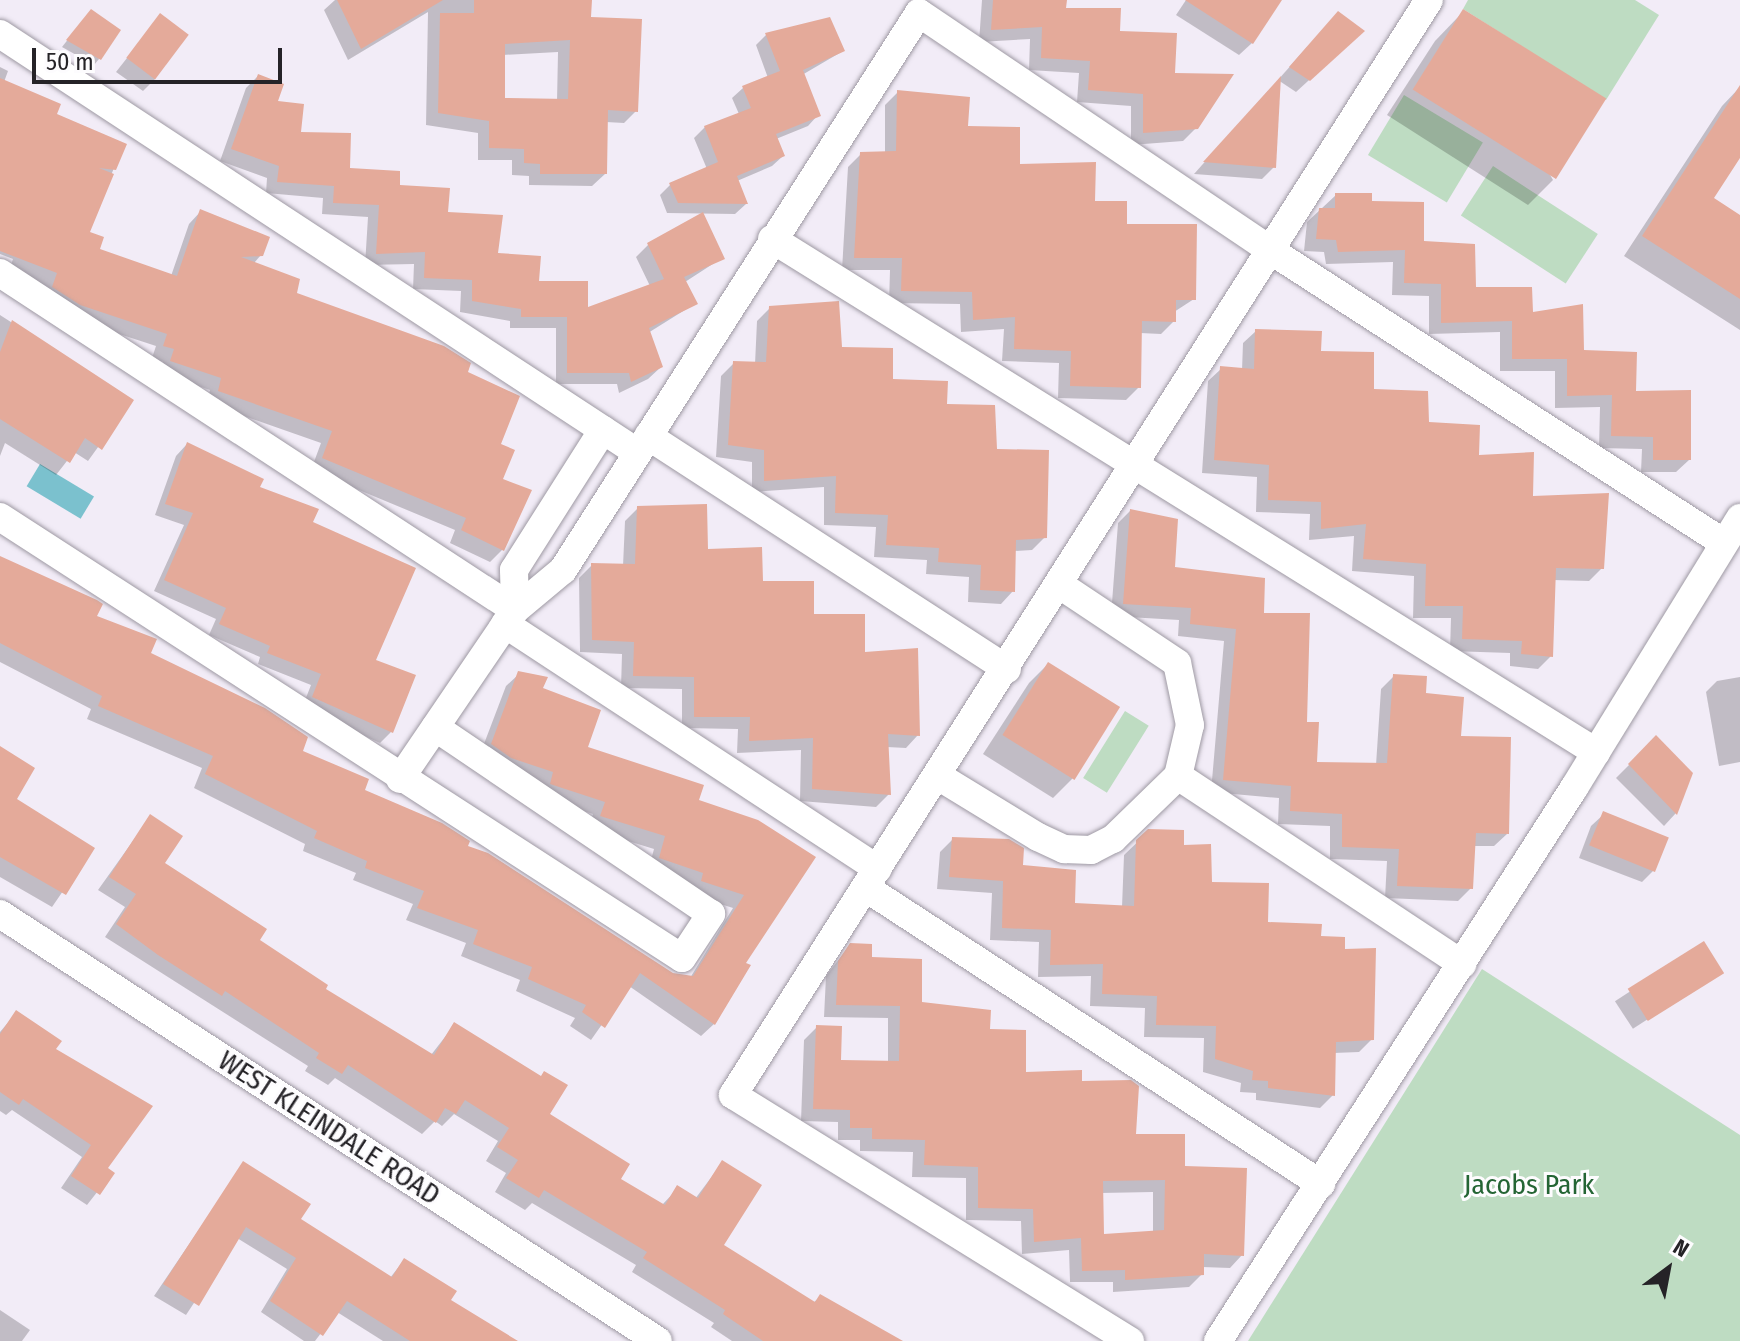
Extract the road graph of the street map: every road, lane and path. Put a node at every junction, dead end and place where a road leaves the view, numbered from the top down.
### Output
1 (1429, 0) edge
2 (0, 34) edge
3 (772, 239) junction
4 (1273, 252) junction
5 (0, 273) edge
6 (603, 430) junction
7 (643, 445) junction
8 (1136, 466) junction
9 (0, 517) edge
10 (1740, 518) edge
11 (1724, 543) junction
12 (1060, 585) junction
13 (510, 617) junction
14 (1007, 669) junction
15 (435, 727) junction
16 (1596, 752) junction
17 (938, 776) junction
18 (1178, 776) junction
19 (400, 779) junction
20 (872, 879) junction
21 (0, 914) edge
22 (1462, 964) junction
23 (1321, 1184) junction
24 (658, 1341) edge
25 (1130, 1341) edge
26 (1218, 1341) edge

1 - 4 street
2 - 6 street
3 - 4 street
3 - 7 street
3 - 8 street
4 - 8 street
4 - 11 street
5 - 13 street
6 - 7 street
6 - 13 street
7 - 13 street
7 - 14 street
8 - 12 street
8 - 16 street
9 - 19 street
10 - 11 street
11 - 16 street
12 - 14 street
12 - 18 street
13 - 15 street
13 - 20 street
14 - 17 street
15 - 19 street
15 - 19 street
16 - 22 street
17 - 18 street
17 - 20 street
18 - 22 street
20 - 23 street
20 - 25 street
21 - 24 street, WEST KLEINDALE ROAD
22 - 23 street
23 - 26 street

